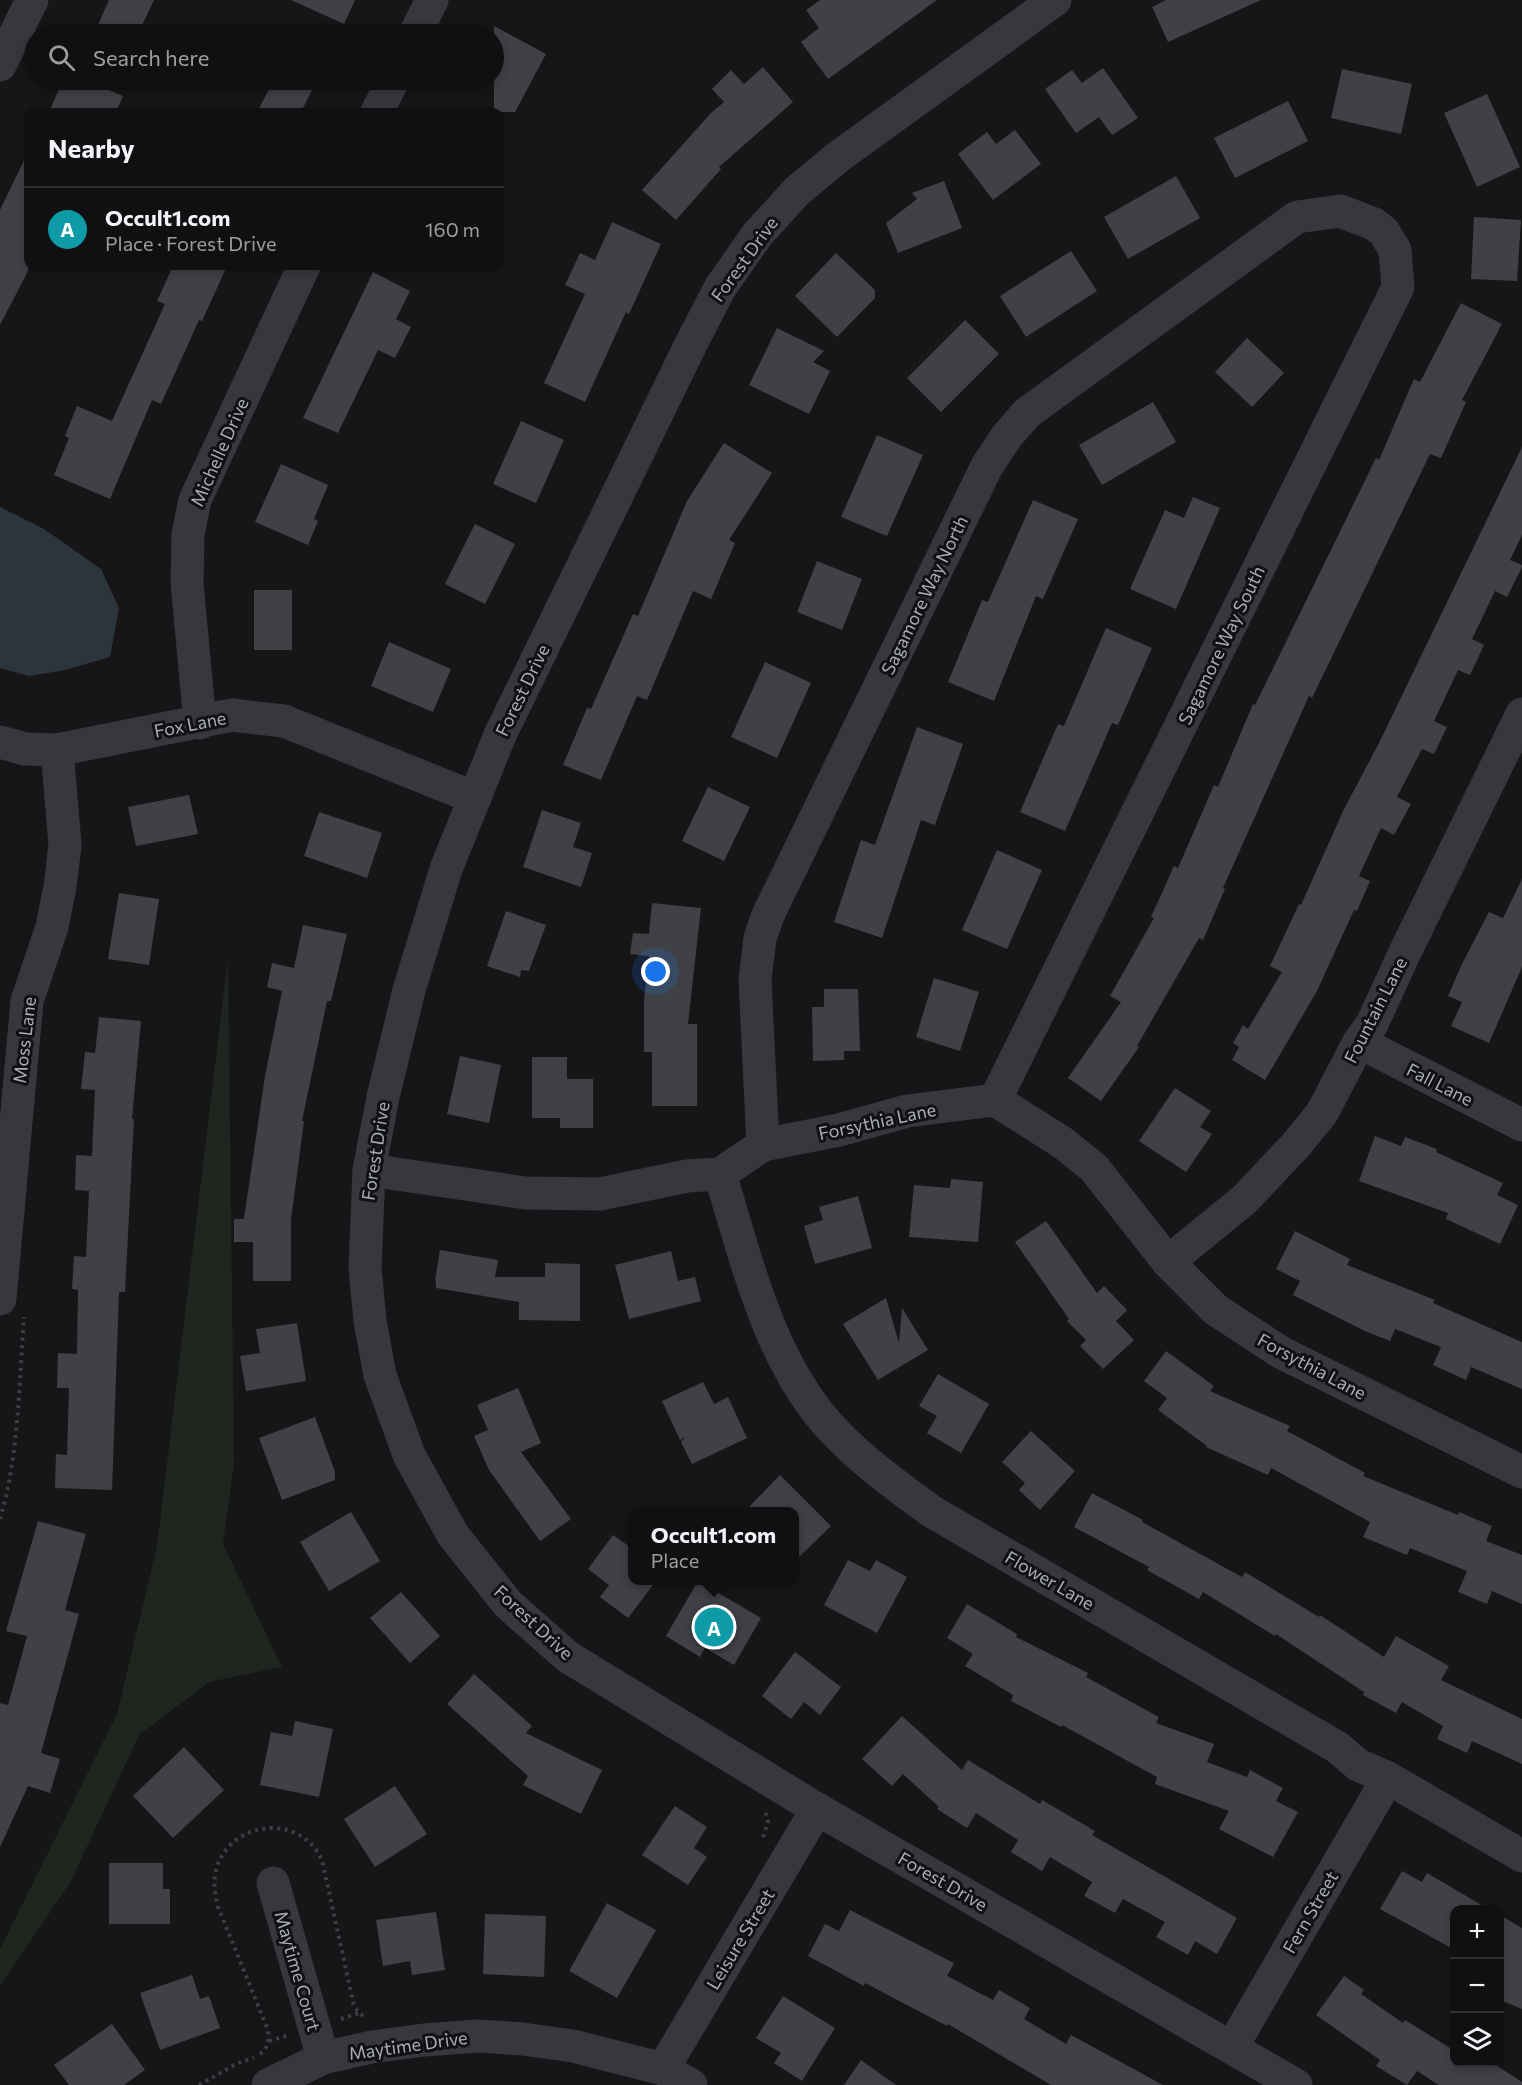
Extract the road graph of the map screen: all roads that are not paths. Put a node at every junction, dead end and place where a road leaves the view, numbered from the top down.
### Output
1 (32, 0) edge
2 (432, 0) edge
3 (1055, 0) edge
4 (420, 24) edge
5 (0, 65) edge
6 (388, 90) edge
7 (380, 108) edge
8 (1340, 211) joint
9 (302, 270) edge
10 (1522, 714) edge
11 (200, 723) junction
12 (0, 742) edge
13 (57, 750) junction
14 (475, 798) junction
15 (1359, 1042) junction
16 (10, 1068) edge
17 (995, 1100) junction
18 (1522, 1125) edge
19 (763, 1145) junction
20 (369, 1170) junction
21 (720, 1174) junction
22 (1168, 1262) junction
23 (0, 1299) edge
24 (1522, 1472) edge
25 (1388, 1778) junction
26 (817, 1809) junction
27 (1522, 1856) edge
28 (273, 1883) dead end
29 (1232, 2047) junction
30 (323, 2058) junction
31 (677, 2077) edge
32 (268, 2085) edge
33 (1296, 2085) edge

1 - 5 street
2 - 4 street
3 - 14 street, Forest Drive
6 - 7 street
8 - 17 street, Sagamore Way South
8 - 19 street, Sagamore Way North
9 - 11 street, Michelle Drive
10 - 15 street, Fountain Lane
11 - 13 street, Fox Lane
11 - 14 street, Fox Lane
12 - 13 street, Fox Lane
13 - 16 street, Moss Lane
14 - 20 street, Forest Drive
15 - 18 street, Fall Lane
15 - 22 street, Fountain Lane
16 - 23 street, Moss Lane
17 - 19 street, Forsythia Lane
17 - 22 street, Forsythia Lane
19 - 21 street, Forsythia Lane
20 - 21 street
20 - 26 street, Forest Drive
21 - 25 street, Flower Lane
22 - 24 street, Forsythia Lane
25 - 27 street, Flower Lane
25 - 29 street, Fern Street
26 - 29 street, Forest Drive
26 - 31 street, Leisure Street
28 - 30 street, Maytime Court
29 - 33 street, Forest Drive
30 - 31 street, Maytime Drive
30 - 32 street, Maytime Drive

